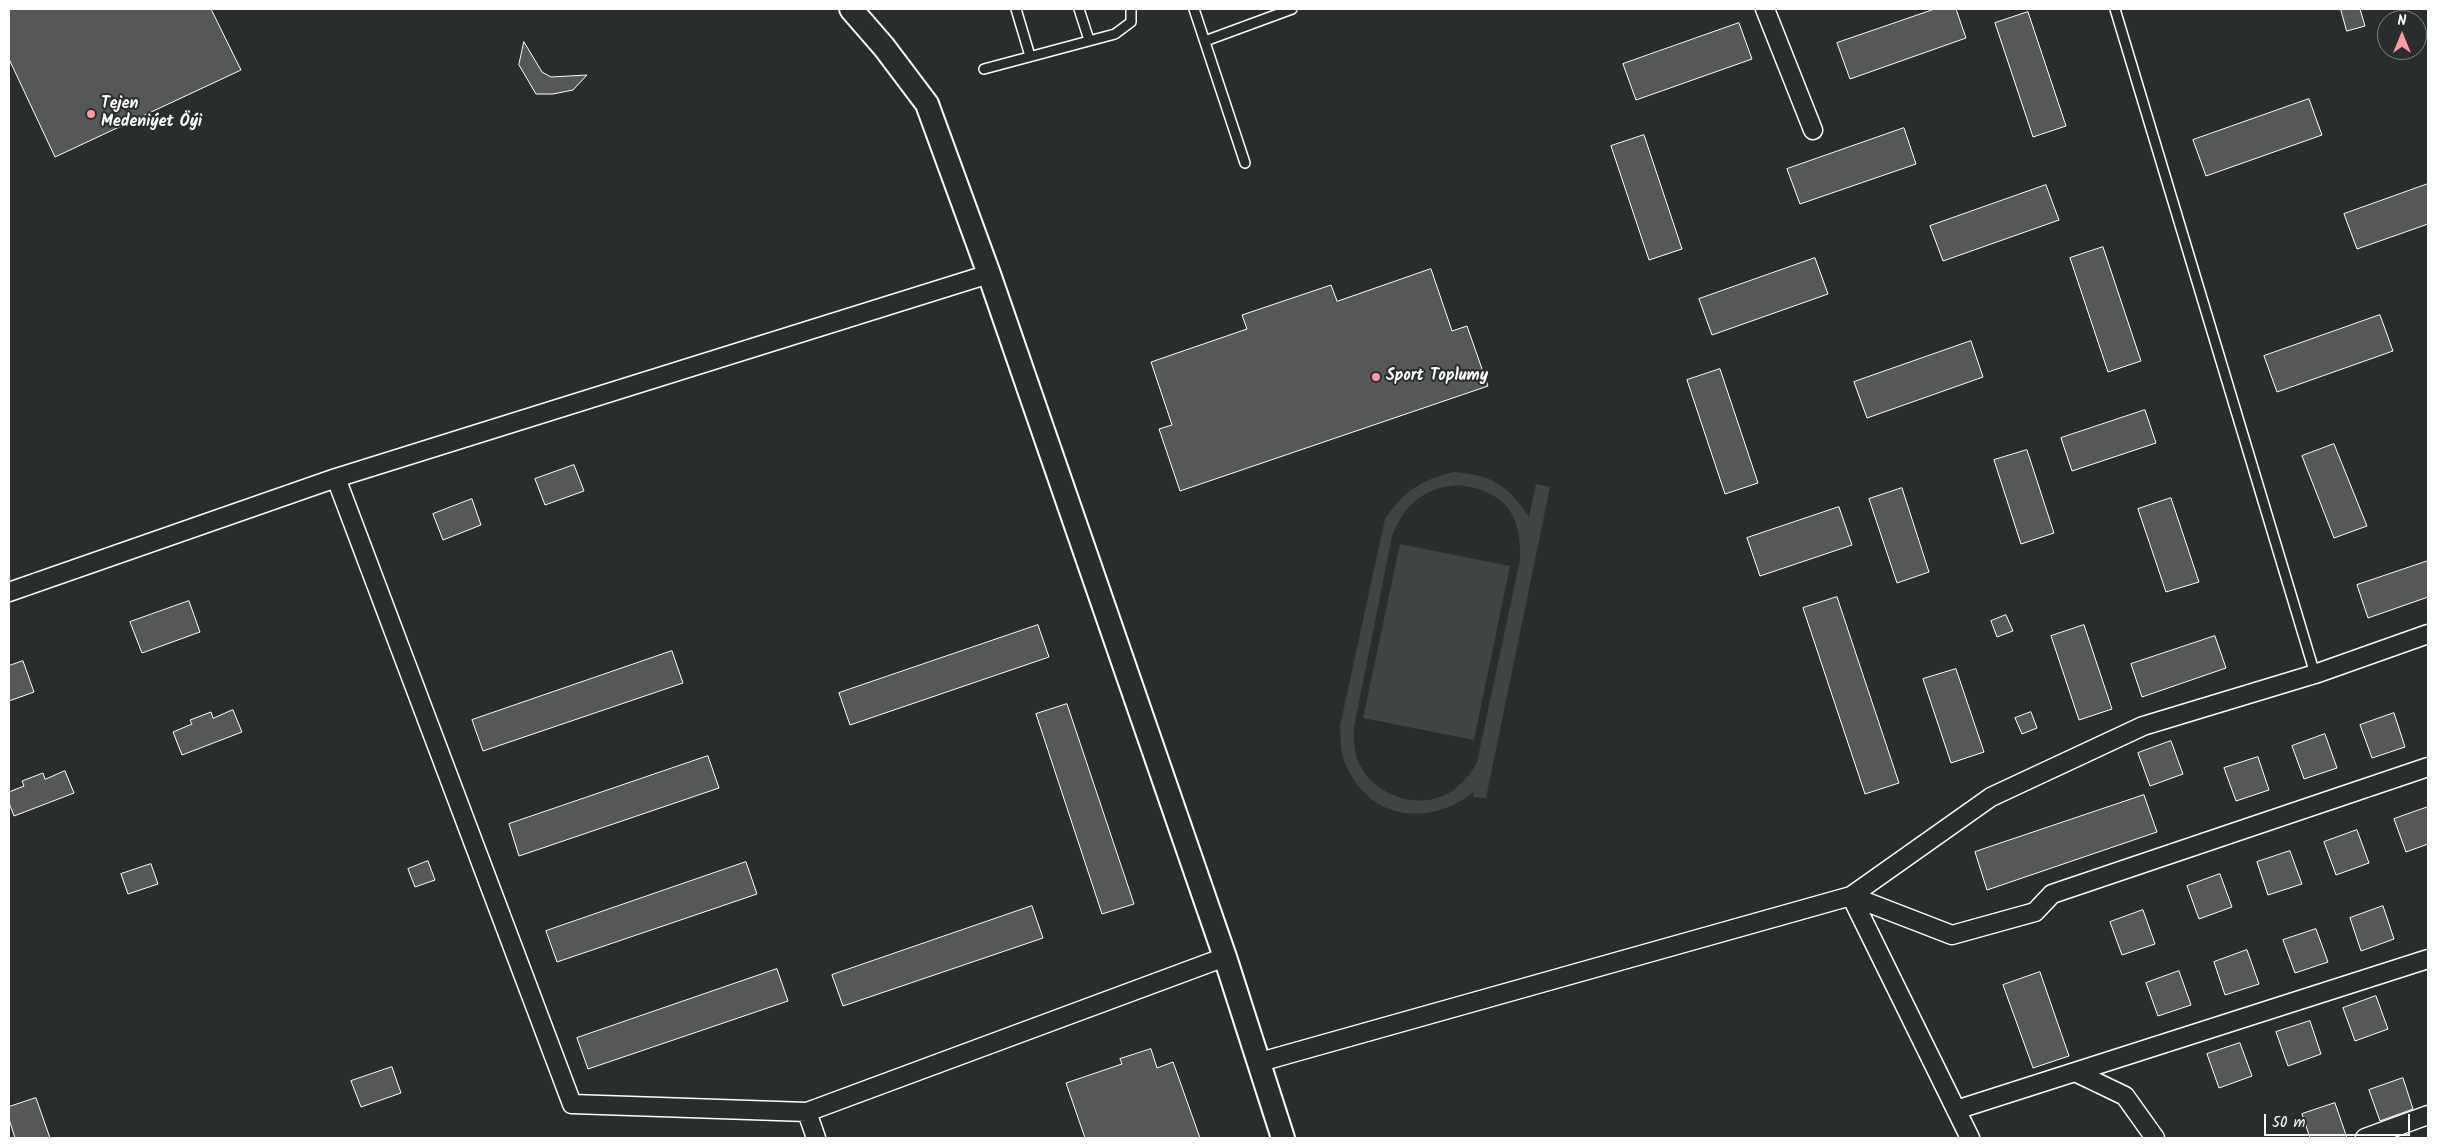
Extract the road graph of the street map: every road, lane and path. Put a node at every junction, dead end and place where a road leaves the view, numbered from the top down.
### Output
1 (851, 9) edge
2 (870, 9) edge
3 (1016, 9) edge
4 (1079, 9) edge
5 (1131, 9) edge
6 (1194, 9) edge
7 (1292, 9) edge
8 (1765, 9) edge
9 (2115, 9) edge
10 (1089, 40) junction
11 (1205, 41) junction
12 (884, 47) junction
13 (1030, 56) junction
14 (984, 69) dead end
15 (1813, 130) dead end
16 (1244, 163) dead end
17 (989, 274) junction
18 (336, 478) junction
19 (9, 592) edge
20 (2428, 634) edge
21 (2314, 674) junction
22 (2428, 767) edge
23 (1851, 896) junction
24 (1225, 957) junction
25 (2428, 959) edge
26 (1260, 1062) junction
27 (2075, 1072) junction
28 (1956, 1110) junction
29 (807, 1112) junction
30 (2428, 1115) edge
31 (816, 1138) edge
32 (1283, 1138) edge
33 (1970, 1138) edge
34 (2155, 1138) edge
35 (2365, 1138) edge

1 - 12 street
2 - 12 street
3 - 13 lane
4 - 10 lane
5 - 10 lane
6 - 11 lane
7 - 11 lane
8 - 15 street
9 - 21 lane
10 - 13 lane
11 - 16 lane
12 - 17 street
13 - 14 lane
17 - 18 street
17 - 24 street
18 - 19 street
18 - 29 street
20 - 21 street
21 - 23 street
22 - 23 street
23 - 26 street
23 - 28 street
24 - 26 street
24 - 29 street
25 - 27 street
26 - 32 street
27 - 28 street
27 - 34 street
28 - 33 street
29 - 31 street
30 - 35 street

